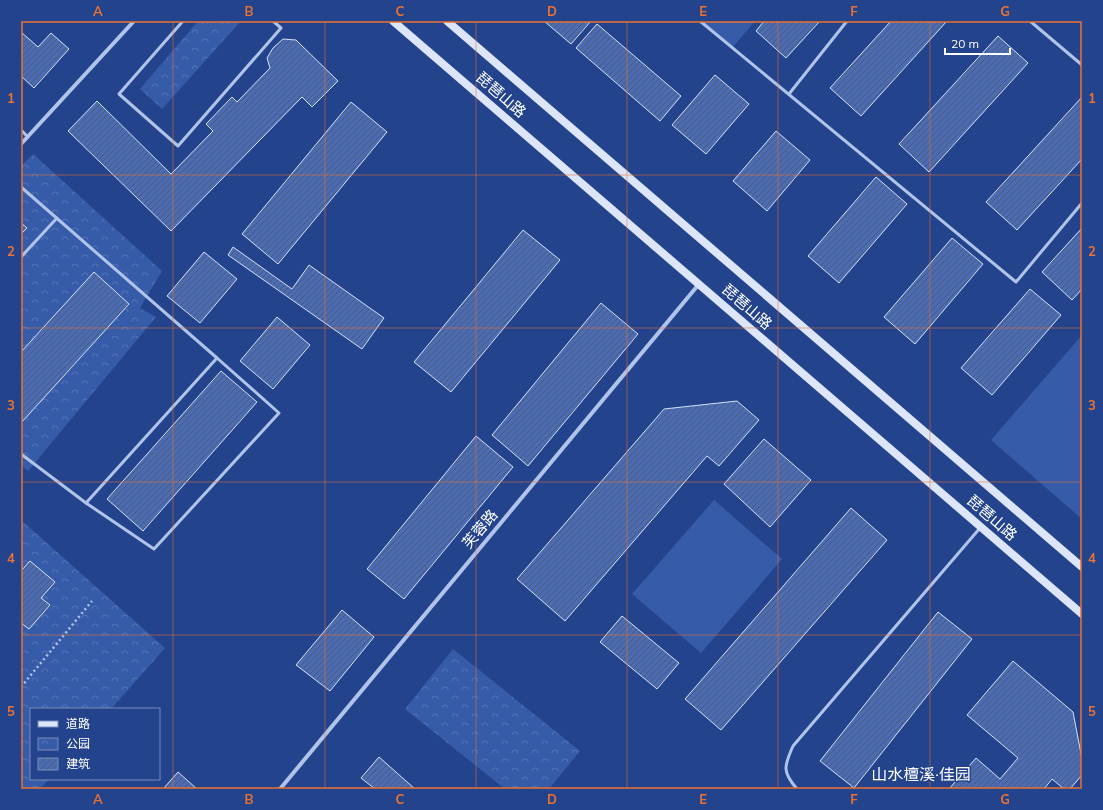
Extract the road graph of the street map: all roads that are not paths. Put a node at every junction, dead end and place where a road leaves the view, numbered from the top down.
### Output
1 (134, 21) edge
2 (183, 21) edge
3 (273, 21) edge
4 (393, 21) edge
5 (447, 21) edge
6 (700, 21) edge
7 (847, 21) edge
8 (1030, 21) edge
9 (1082, 65) edge
10 (789, 94) junction
11 (21, 130) edge
12 (28, 137) junction
13 (21, 144) edge
14 (21, 187) edge
15 (1082, 203) edge
16 (57, 218) junction
17 (21, 257) edge
18 (699, 284) junction
19 (217, 358) junction
20 (21, 454) edge
21 (86, 503) junction
22 (981, 527) junction
23 (1082, 567) edge
24 (1082, 614) edge
25 (280, 789) edge
26 (797, 789) edge

1 - 12 street
2 - 3 lane
4 - 18 main road, 琵琶山路
5 - 23 main road, 琵琶山路
6 - 10 lane
7 - 10 lane
8 - 9 lane
10 - 15 lane
11 - 12 lane
12 - 13 street
14 - 16 lane
16 - 17 lane
16 - 19 lane
18 - 22 main road, 琵琶山路
18 - 25 street, 芙蓉路
19 - 21 lane
19 - 21 lane
20 - 21 lane
22 - 24 main road, 琵琶山路
22 - 26 lane

